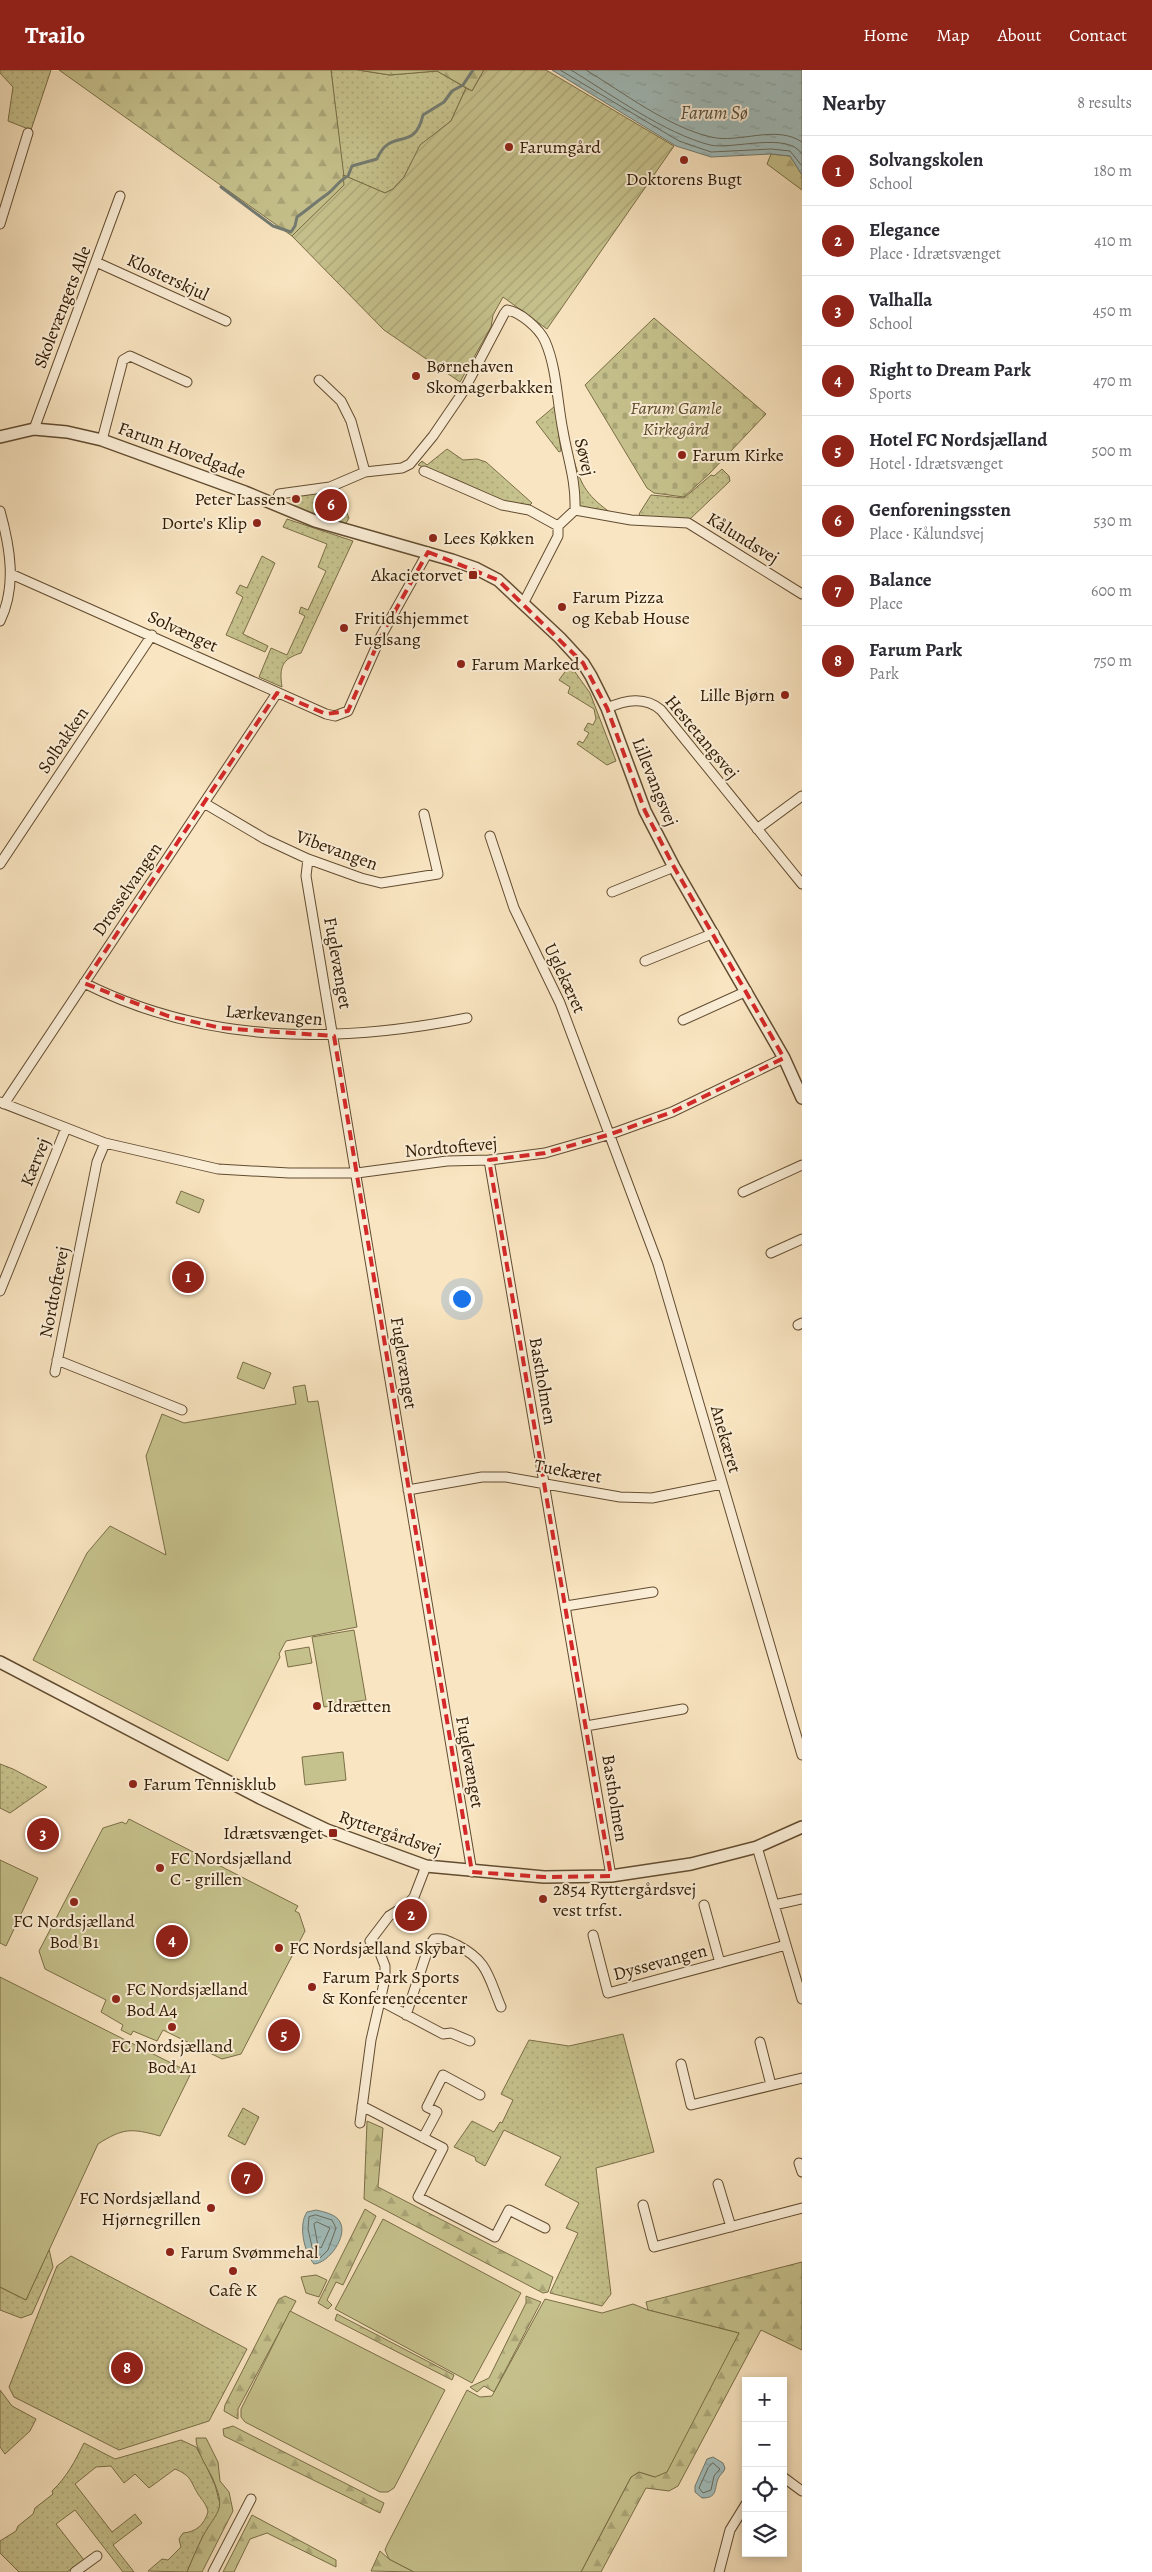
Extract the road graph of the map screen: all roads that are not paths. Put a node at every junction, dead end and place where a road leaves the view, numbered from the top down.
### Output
1 (28, 133) dead end
2 (120, 196) dead end
3 (0, 224) edge
4 (96, 262) junction
5 (226, 321) dead end
6 (319, 380) dead end
7 (187, 382) dead end
8 (34, 429) junction
9 (0, 437) edge
10 (102, 440) junction
11 (424, 470) dead end
12 (365, 472) junction
13 (275, 504) junction
14 (575, 510) junction
15 (1, 513) edge
16 (558, 526) junction
17 (2, 530) edge
18 (428, 552) junction
19 (11, 574) junction
20 (802, 594) edge
21 (524, 602) junction
22 (0, 621) edge
23 (152, 635) junction
24 (277, 693) junction
25 (607, 708) junction
26 (802, 796) edge
27 (204, 803) junction
28 (424, 814) dead end
29 (757, 829) junction
30 (490, 836) dead end
31 (308, 859) junction
32 (0, 864) edge
33 (674, 867) junction
34 (802, 884) edge
35 (612, 892) dead end
36 (714, 933) junction
37 (645, 961) dead end
38 (84, 983) junction
39 (748, 991) junction
40 (467, 1018) dead end
41 (683, 1020) dead end
42 (334, 1036) junction
43 (784, 1058) junction
44 (802, 1098) edge
45 (2, 1103) edge
46 (66, 1128) junction
47 (610, 1134) junction
48 (105, 1143) junction
49 (489, 1160) junction
50 (802, 1166) edge
51 (356, 1174) junction
52 (743, 1192) dead end
53 (802, 1239) edge
54 (771, 1253) dead end
55 (0, 1291) edge
56 (57, 1360) junction
57 (55, 1372) dead end
58 (182, 1410) dead end
59 (543, 1484) junction
60 (722, 1484) junction
61 (408, 1490) junction
62 (653, 1592) dead end
63 (566, 1606) junction
64 (0, 1662) edge
65 (683, 1709) dead end
66 (586, 1726) junction
67 (802, 1755) edge
68 (802, 1827) edge
69 (757, 1847) junction
70 (426, 1866) junction
71 (472, 1872) junction
72 (611, 1876) junction
73 (802, 1899) edge
74 (704, 1905) dead end
75 (774, 1905) junction
76 (593, 1935) dead end
77 (786, 1945) junction
78 (720, 1963) junction
79 (802, 1999) edge
80 (379, 2000) junction
81 (501, 2007) dead end
82 (406, 2014) junction
83 (470, 2041) dead end
84 (760, 2042) dead end
85 (681, 2064) dead end
86 (802, 2078) edge
87 (770, 2085) junction
88 (480, 2095) dead end
89 (362, 2106) junction
90 (360, 2123) dead end
91 (423, 2138) junction
92 (799, 2163) dead end
93 (802, 2172) edge
94 (718, 2184) dead end
95 (643, 2205) dead end
96 (802, 2208) edge
97 (731, 2226) junction
98 (545, 2228) dead end
99 (787, 2480) edge
100 (802, 2491) edge
101 (251, 2499) dead end
102 (742, 2510) edge
103 (97, 2556) dead end
104 (76, 2572) edge
105 (213, 2572) edge
106 (720, 2572) edge

1 - 3 street
2 - 4 street, Skolevængets Alle
4 - 5 street, Klosterskjul
4 - 8 street, Skolevængets Alle
6 - 12 street
7 - 10 street
8 - 9 street, Farum Hovedgade
8 - 10 street, Farum Hovedgade
10 - 13 street, Farum Hovedgade
11 - 16 street
12 - 13 street
12 - 14 street, Søvej
13 - 18 street, Farum Hovedgade
14 - 16 street
14 - 20 street, Kålundsvej
15 - 17 street
16 - 21 street
17 - 19 street
18 - 21 street, Farum Hovedgade
18 - 24 street, Solvænget
19 - 22 street
19 - 23 street, Solvænget
21 - 25 street, Farum Hovedgade
23 - 24 street, Solvænget
23 - 32 street, Solbakken
24 - 27 street, Drosselvangen
25 - 29 street, Hestetangsvej
25 - 33 street, Lillevangsvej
26 - 29 street
27 - 31 street, Vibevangen
27 - 38 street, Drosselvangen
28 - 31 street, Vibevangen
29 - 34 street, Hestetangsvej
30 - 47 street, Uglekæret
31 - 42 street, Fuglevænget
33 - 35 street
33 - 36 street, Lillevangsvej
36 - 37 street
36 - 39 street, Lillevangsvej
38 - 42 street, Lærkevangen
38 - 45 street, Drosselvangen
39 - 41 street
39 - 43 street, Lillevangsvej
40 - 42 street, Lærkevangen
42 - 51 street, Fuglevænget
43 - 44 street, Lillevangsvej
43 - 47 street, Nordtoftevej
45 - 46 street, Nordtoftevej
46 - 48 street, Nordtoftevej
46 - 55 street, Kærvej
47 - 49 street, Nordtoftevej
47 - 60 street, Anekæret
48 - 51 street, Nordtoftevej
48 - 56 street, Nordtoftevej
49 - 51 street, Nordtoftevej
49 - 59 street, Bastholmen
50 - 52 street
51 - 61 street, Fuglevænget
53 - 54 street
56 - 57 street, Nordtoftevej
56 - 58 street, Nordtoftevej
59 - 60 street, Tuekæret
59 - 61 street, Tuekæret
59 - 63 street, Bastholmen
60 - 67 street, Anekæret
61 - 71 street, Fuglevænget
62 - 63 street
63 - 66 street, Bastholmen
64 - 70 street, Ryttergårdsvej
65 - 66 street
66 - 72 street, Bastholmen
68 - 69 street, Ryttergårdsvej
69 - 72 street, Ryttergårdsvej
69 - 75 street
70 - 71 street, Ryttergårdsvej
70 - 80 street
71 - 72 street, Ryttergårdsvej
73 - 75 street
74 - 78 street, Dyssevangen
75 - 77 street
76 - 78 street, Dyssevangen
77 - 78 street, Dyssevangen
77 - 79 street
80 - 82 street
80 - 89 street
81 - 82 street
82 - 83 street
84 - 87 street
85 - 87 street
86 - 87 street
88 - 91 street
89 - 90 street
89 - 91 street
91 - 98 street
92 - 93 street
94 - 97 street
95 - 97 street
96 - 97 street
99 - 100 street
101 - 105 street
102 - 106 street
103 - 104 street

